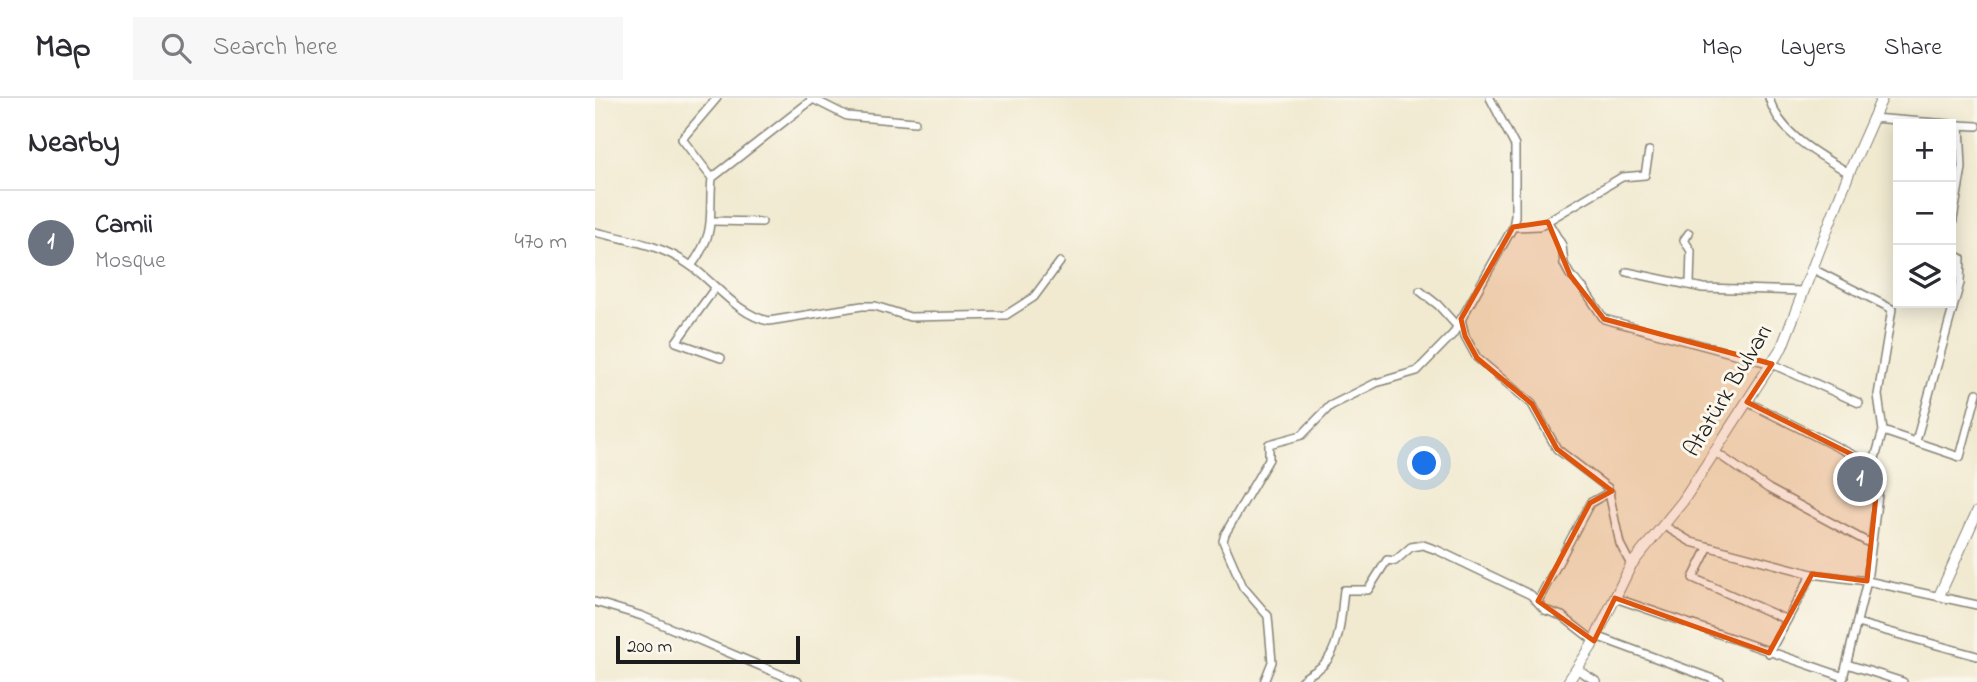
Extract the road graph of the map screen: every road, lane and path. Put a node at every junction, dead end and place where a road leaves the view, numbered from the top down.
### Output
1 (717, 98) edge
2 (812, 98) edge
3 (1490, 98) edge
4 (1769, 98) edge
5 (1882, 98) edge
6 (1873, 118) junction
7 (1893, 120) edge
8 (915, 122) dead end
9 (1956, 125) edge
10 (1960, 125) junction
11 (1977, 126) edge
12 (1649, 151) dead end
13 (1849, 173) junction
14 (712, 178) junction
15 (1956, 202) edge
16 (713, 221) junction
17 (762, 222) dead end
18 (1548, 222) junction
19 (1513, 227) junction
20 (595, 232) edge
21 (1689, 233) dead end
22 (1956, 256) edge
23 (1061, 262) dead end
24 (691, 266) junction
25 (1812, 269) junction
26 (1627, 272) dead end
27 (1690, 283) junction
28 (715, 288) junction
29 (1420, 291) dead end
30 (1804, 291) junction
31 (1956, 297) edge
32 (1953, 308) edge
33 (1459, 323) junction
34 (721, 358) dead end
35 (1772, 364) junction
36 (1977, 393) edge
37 (1747, 402) junction
38 (1860, 403) dead end
39 (1883, 431) junction
40 (1916, 441) junction
41 (1715, 452) junction
42 (1873, 465) junction
43 (1611, 492) junction
44 (1977, 512) edge
45 (1663, 525) junction
46 (1974, 526) edge
47 (1871, 544) junction
48 (1708, 548) junction
49 (1630, 565) junction
50 (1812, 574) junction
51 (1867, 581) junction
52 (1939, 596) junction
53 (1615, 598) junction
54 (1538, 601) junction
55 (595, 602) edge
56 (1977, 605) edge
57 (1787, 620) junction
58 (1857, 622) junction
59 (1595, 638) junction
60 (1769, 653) junction
61 (1977, 656) edge
62 (1847, 664) junction
63 (1577, 668) junction
64 (1843, 680) edge
65 (798, 682) edge
66 (1263, 682) edge
67 (1300, 682) edge
68 (1568, 682) edge
69 (1597, 682) edge
70 (1721, 682) edge
71 (1903, 682) edge

1 - 14 street
2 - 8 street
2 - 14 street
3 - 19 street
4 - 13 street
5 - 6 street, Atatürk Bulvarı
6 - 7 street
6 - 13 street, Atatürk Bulvarı
9 - 10 street
10 - 11 street
10 - 15 street
12 - 18 street
13 - 25 street, Atatürk Bulvarı
14 - 16 street
16 - 17 street
16 - 24 street
18 - 19 street
18 - 35 street
19 - 33 street
20 - 24 street
21 - 27 street
22 - 31 street
23 - 28 street
24 - 28 street
25 - 30 street, Atatürk Bulvarı
25 - 39 street
26 - 27 street
27 - 30 street
28 - 34 street
29 - 33 street
30 - 35 street, Atatürk Bulvarı
32 - 40 street
33 - 43 street
33 - 66 street
35 - 37 street, Atatürk Bulvarı
35 - 38 street
36 - 40 street
37 - 41 street, Atatürk Bulvarı
37 - 42 street
39 - 40 street
39 - 42 street
41 - 45 street, Atatürk Bulvarı
41 - 47 street
42 - 47 street
43 - 49 street
43 - 54 street
44 - 46 street
45 - 48 street
45 - 49 street, Atatürk Bulvarı
46 - 52 street
47 - 51 street
48 - 50 street
48 - 57 street
49 - 53 street, Atatürk Bulvarı
50 - 51 street
50 - 57 street
51 - 52 street
51 - 58 street
52 - 56 street
53 - 59 street, Atatürk Bulvarı
53 - 60 street
54 - 59 street
54 - 67 street
55 - 65 street
57 - 60 street
58 - 61 street
58 - 62 street
59 - 63 street, Atatürk Bulvarı
59 - 70 street
60 - 64 street
62 - 64 street
62 - 71 street
63 - 68 street, Atatürk Bulvarı
63 - 69 street

